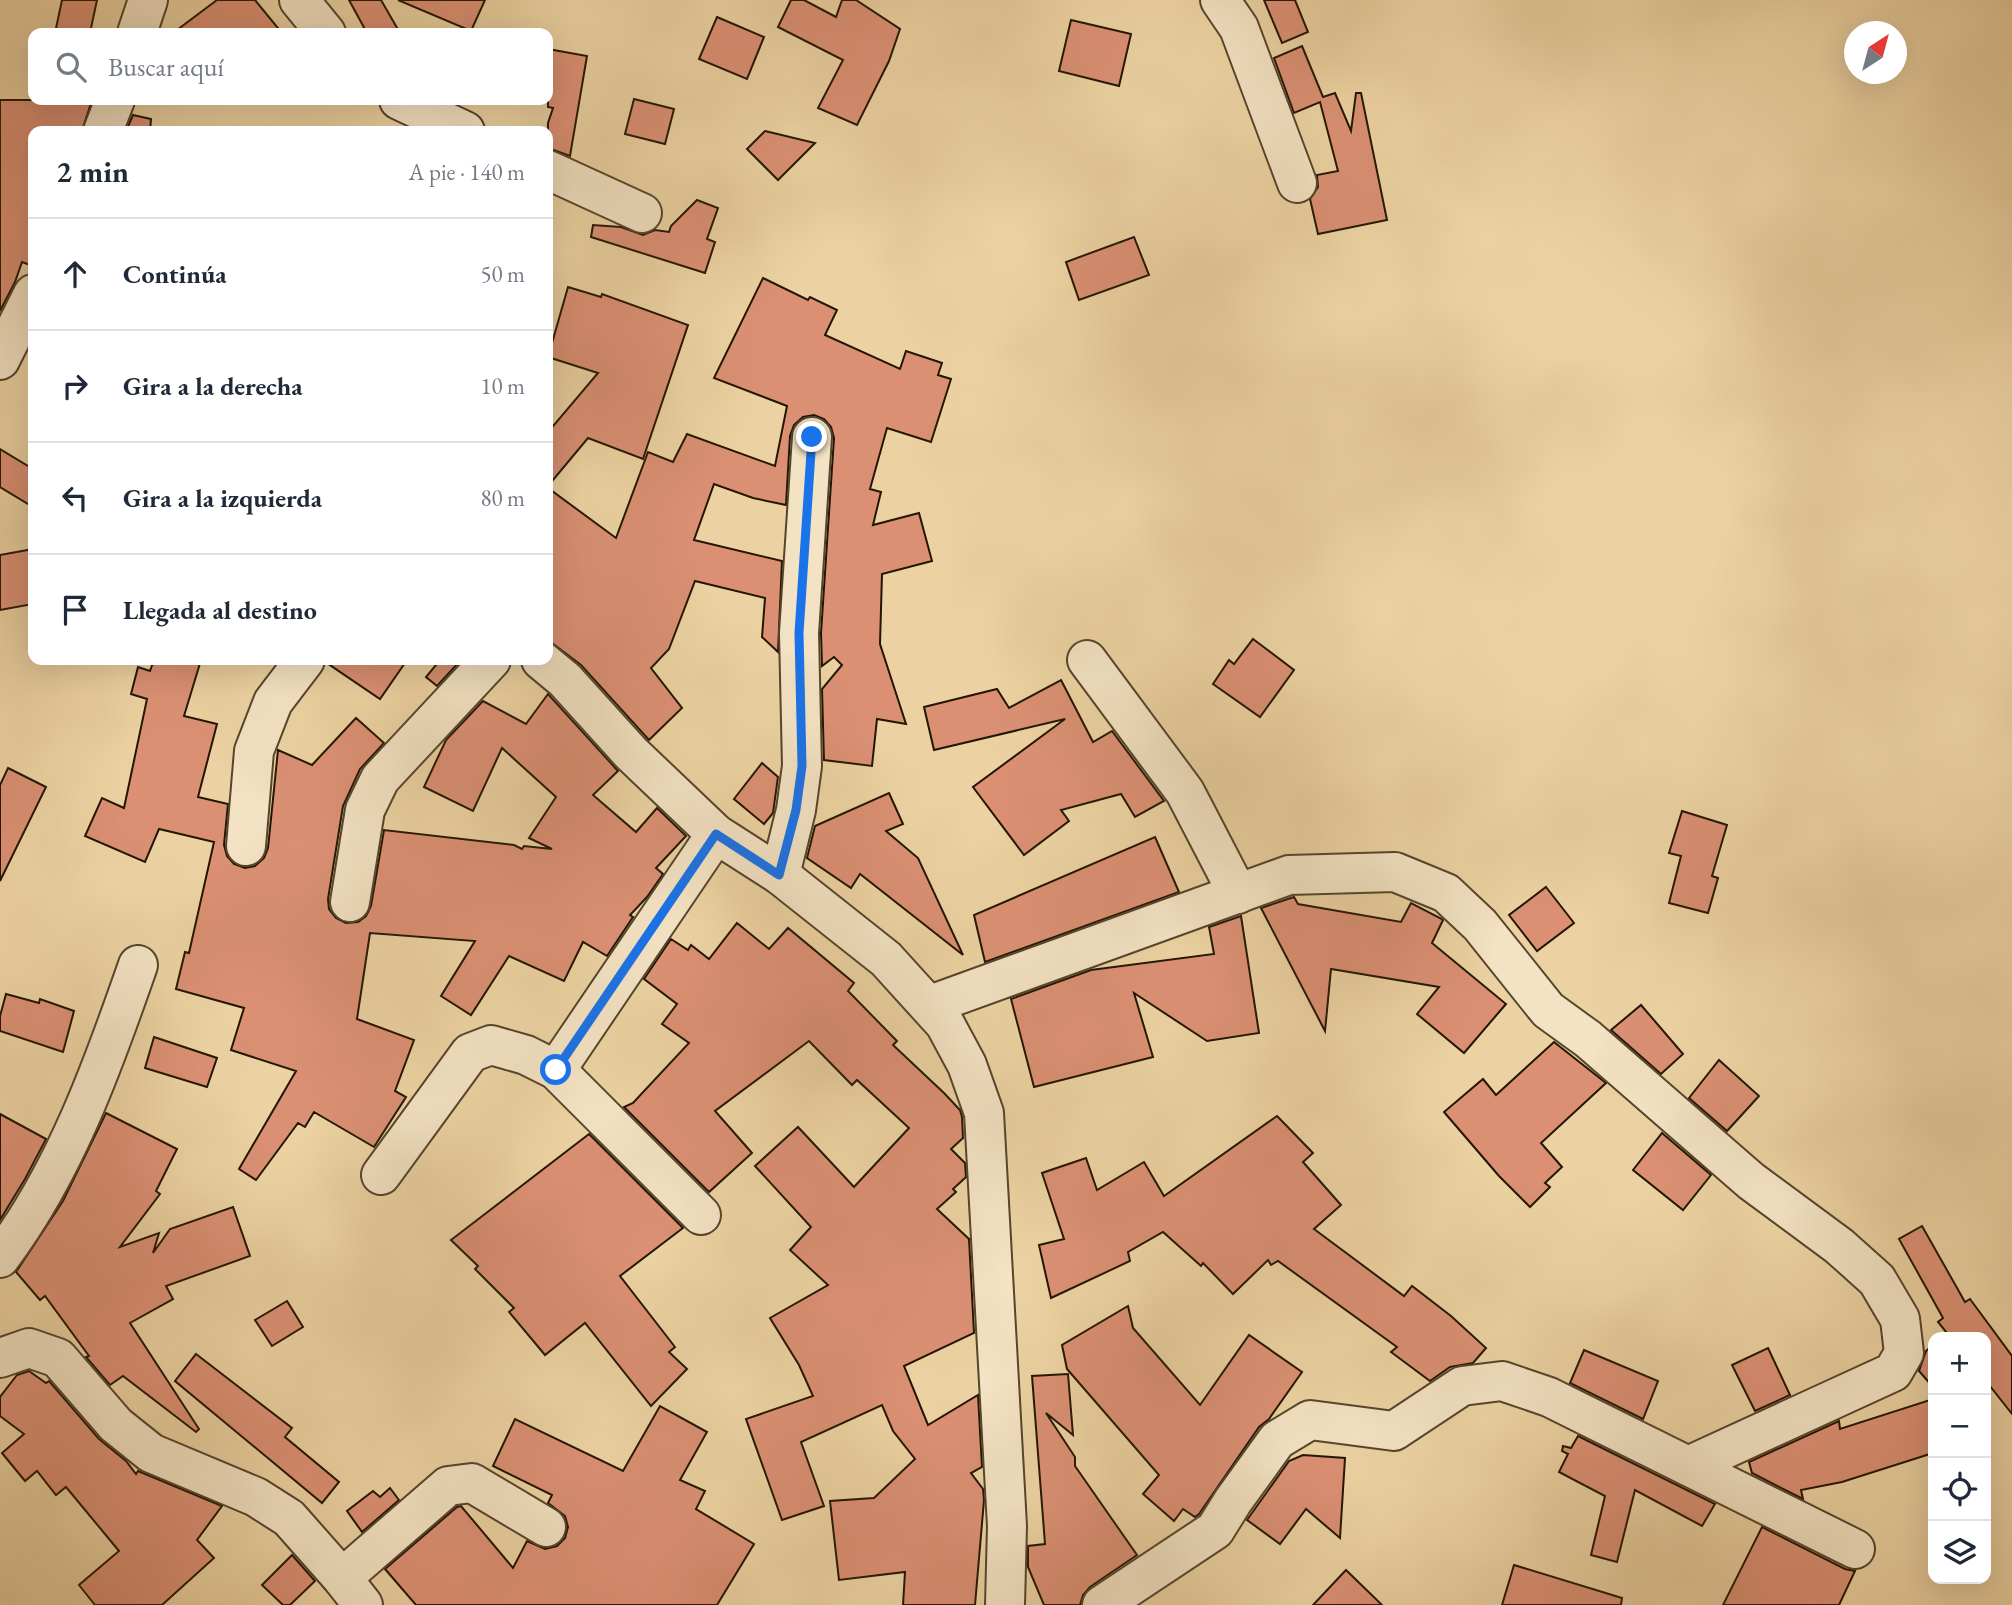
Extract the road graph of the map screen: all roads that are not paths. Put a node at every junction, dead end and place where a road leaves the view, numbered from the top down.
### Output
1 (148, 0) edge
2 (299, 0) edge
3 (1220, 0) edge
4 (139, 28) edge
5 (322, 28) edge
6 (113, 105) edge
7 (410, 105) edge
8 (105, 126) edge
9 (454, 126) edge
10 (553, 172) edge
11 (1297, 183) dead end
12 (642, 214) dead end
13 (28, 303) edge
14 (0, 360) edge
15 (812, 437) dead end
16 (1087, 660) dead end
17 (301, 665) edge
18 (486, 665) edge
19 (547, 665) edge
20 (716, 834) junction
21 (246, 846) dead end
22 (779, 875) junction
23 (1238, 894) junction
24 (350, 901) dead end
25 (138, 965) dead end
26 (930, 1006) junction
27 (556, 1070) junction
28 (381, 1175) dead end
29 (701, 1215) dead end
30 (0, 1258) edge
31 (0, 1358) edge
32 (1688, 1466) junction
33 (546, 1527) dead end
34 (1855, 1549) dead end
35 (352, 1591) edge
36 (1005, 1605) edge
37 (1102, 1605) edge

1 - 4 street
2 - 5 street
3 - 11 street
6 - 8 street
7 - 9 street
10 - 12 street
13 - 14 street
15 - 22 street
16 - 23 street
17 - 21 street
18 - 24 street
19 - 20 street
20 - 22 street
20 - 27 street
22 - 26 street
23 - 26 street
23 - 32 street
25 - 30 street
26 - 36 street
27 - 28 street
27 - 29 street
31 - 35 street
32 - 34 street
32 - 37 street
33 - 35 street

